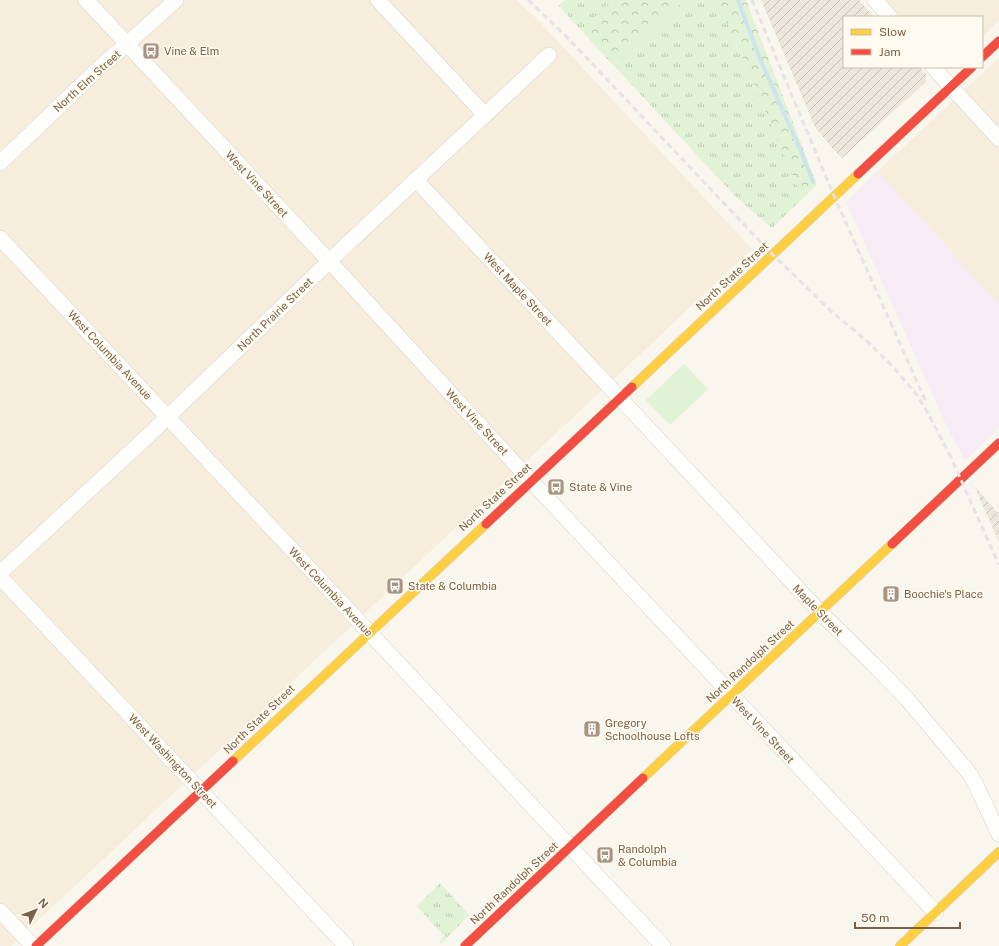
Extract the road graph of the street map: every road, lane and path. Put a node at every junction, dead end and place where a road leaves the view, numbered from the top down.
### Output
1 (86, 0) edge
2 (176, 0) edge
3 (378, 0) edge
4 (874, 0) edge
5 (889, 16) edge
6 (999, 41) edge
7 (127, 44) junction
8 (549, 55) dead end
9 (983, 56) edge
10 (934, 68) edge
11 (971, 68) edge
12 (950, 87) junction
13 (485, 115) junction
14 (999, 139) edge
15 (0, 163) edge
16 (416, 180) junction
17 (0, 238) edge
18 (330, 262) junction
19 (620, 398) junction
20 (166, 416) junction
21 (999, 443) edge
22 (531, 480) junction
23 (0, 573) edge
24 (0, 577) edge
25 (820, 612) junction
26 (370, 633) junction
27 (731, 695) junction
28 (201, 791) junction
29 (999, 834) edge
30 (570, 847) junction
31 (999, 852) edge
32 (0, 911) edge
33 (936, 913) junction
34 (33, 946) edge
35 (36, 946) edge
36 (346, 946) edge
37 (465, 946) edge
38 (663, 946) edge
39 (900, 946) edge

1 - 7 street, West Vine Street
2 - 7 street, North Elm Street
3 - 13 street
4 - 5 street
6 - 9 main road
7 - 15 street, North Elm Street
7 - 18 street, West Vine Street
8 - 13 street, North Prairie Street
10 - 12 street
11 - 12 main road, North State Street
12 - 14 street
12 - 19 main road, North State Street
13 - 16 street, North Prairie Street
16 - 18 street, North Prairie Street
16 - 19 street, West Maple Street
17 - 20 street, West Columbia Avenue
18 - 20 street, North Prairie Street
18 - 22 street, West Vine Street
19 - 22 main road, North State Street
19 - 25 street, Maple Street
20 - 23 street, North Prairie Street
20 - 26 street, West Columbia Avenue
21 - 25 main road, North Randolph Street
22 - 26 main road, North State Street
22 - 27 street, West Vine Street
24 - 28 street, West Washington Street
25 - 27 main road, North Randolph Street
25 - 29 street, Maple Street
26 - 28 main road, North State Street
26 - 30 street, West Columbia Avenue
27 - 30 main road, North Randolph Street
27 - 33 street, West Vine Street
28 - 35 main road, North State Street
28 - 36 street, West Washington Street
30 - 37 main road, North Randolph Street
30 - 38 street, West Columbia Avenue
31 - 33 main road
32 - 34 street
33 - 39 main road

